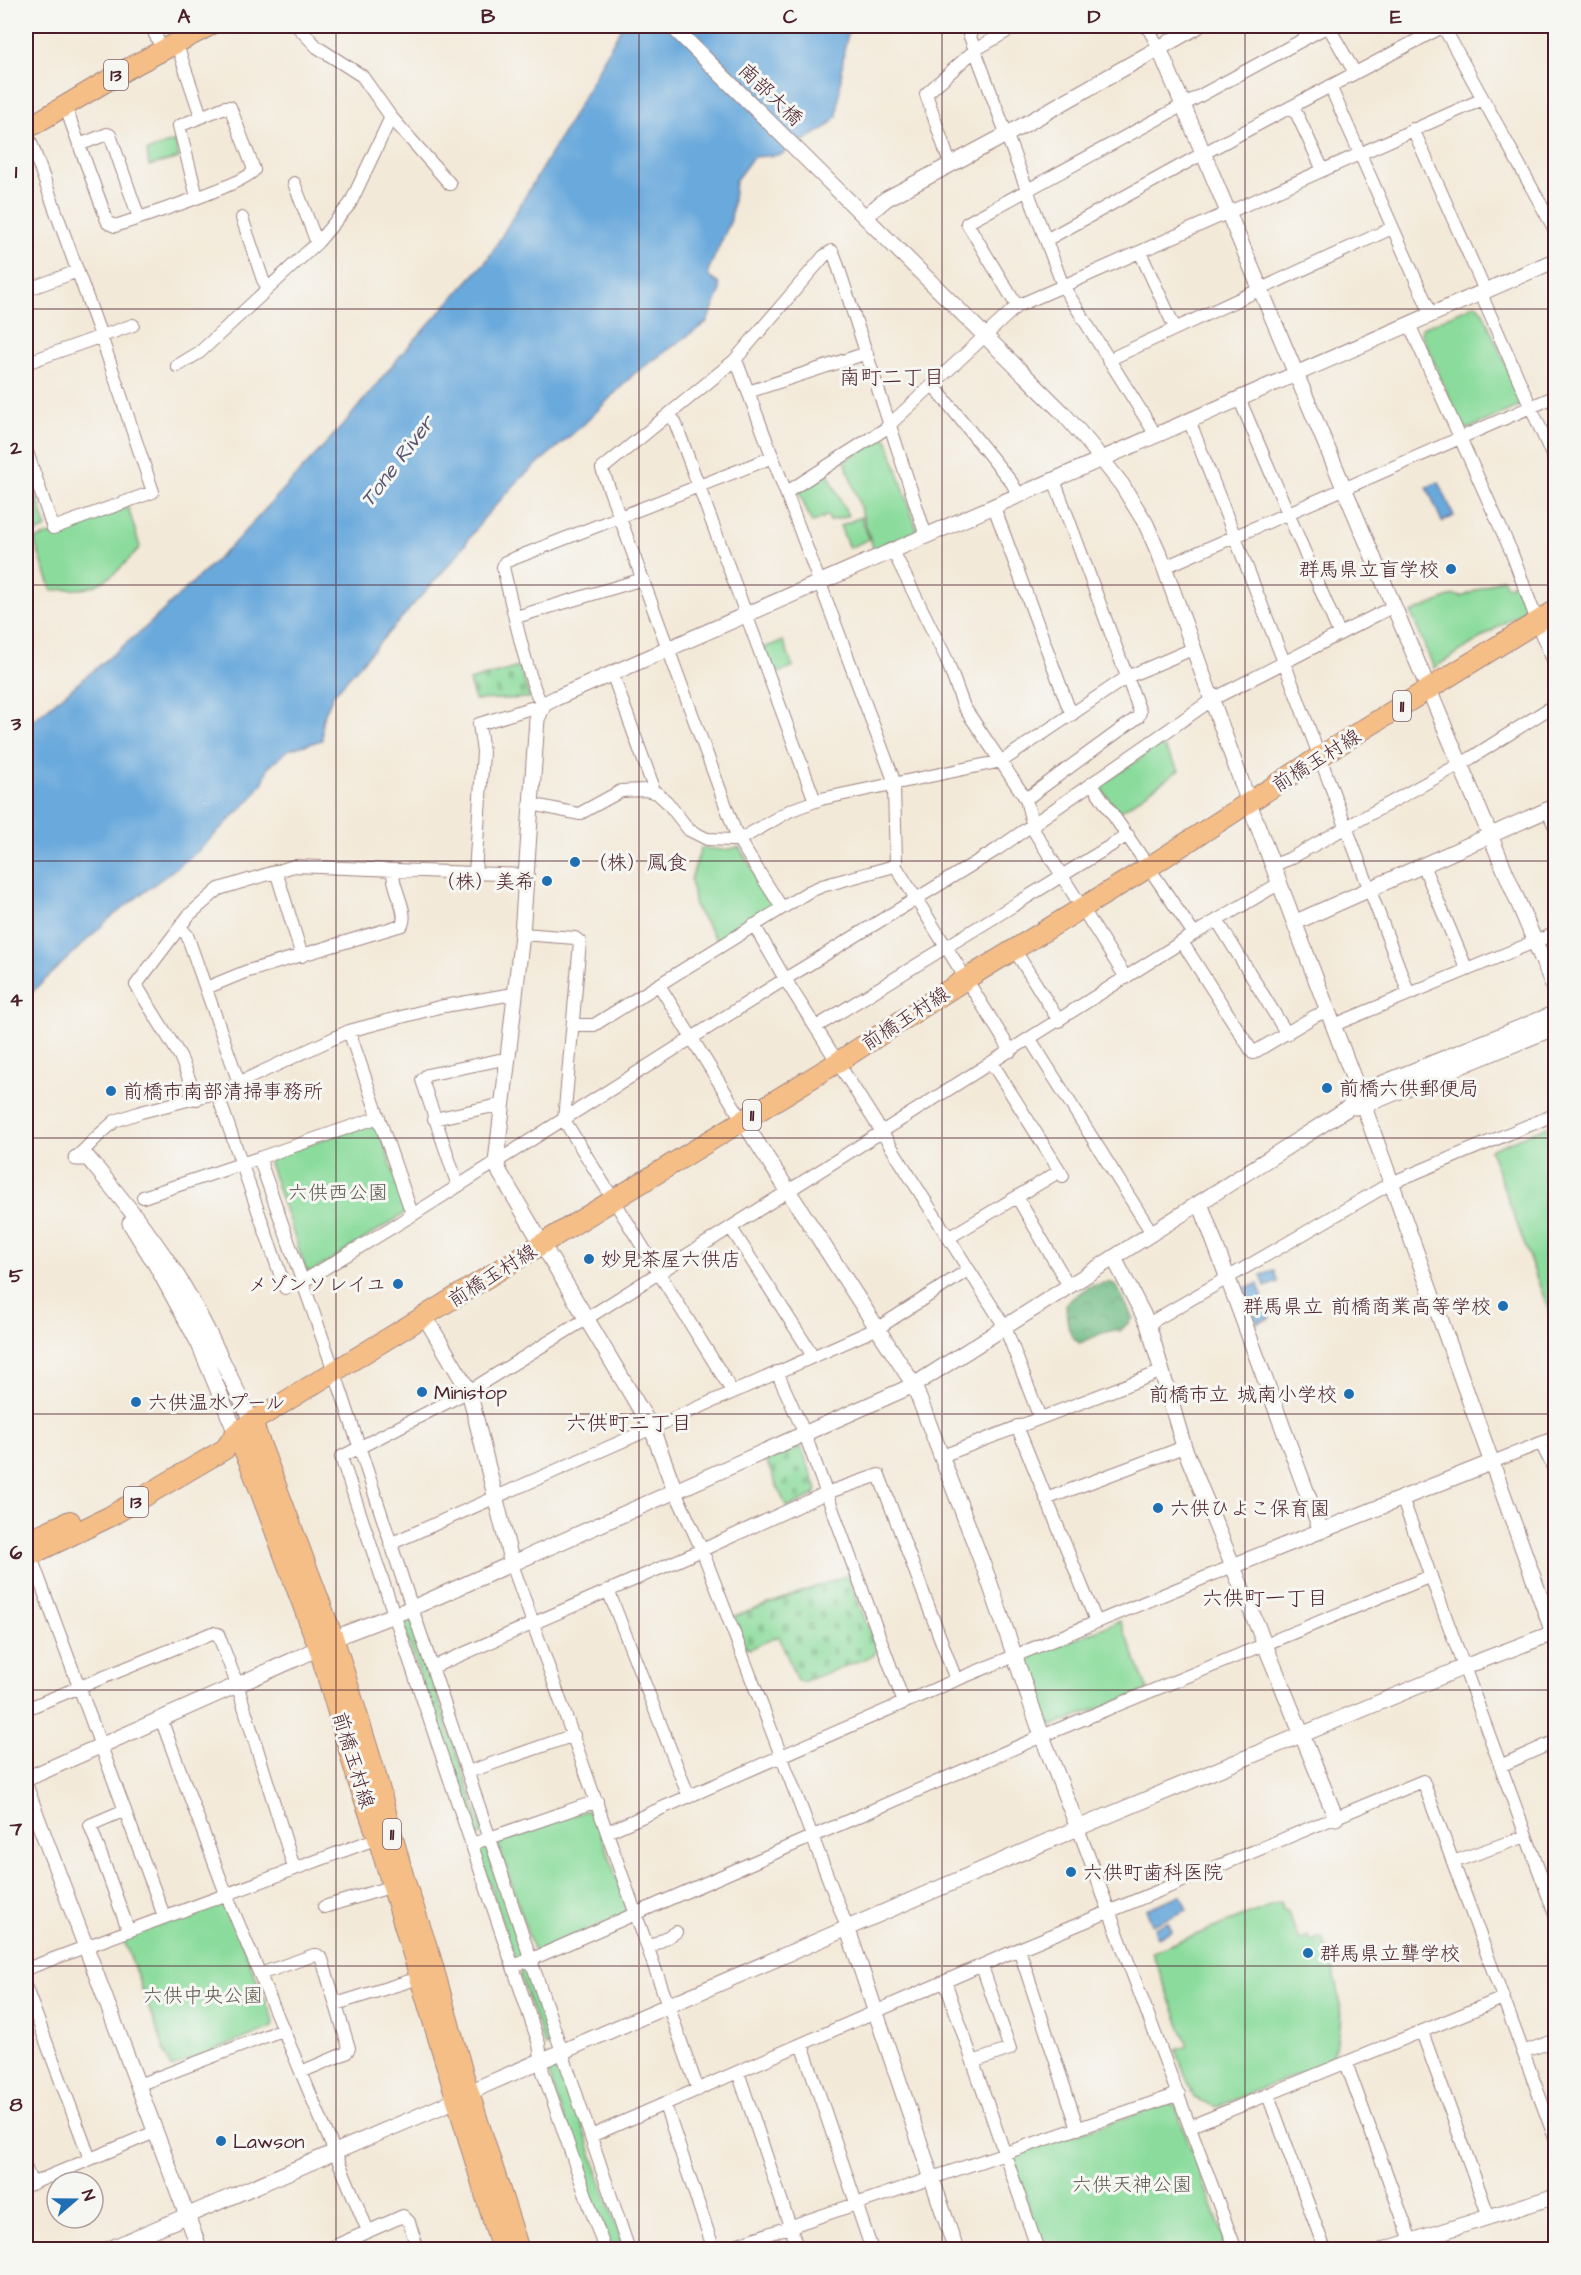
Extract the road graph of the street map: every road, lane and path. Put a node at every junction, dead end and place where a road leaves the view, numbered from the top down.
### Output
1 (151, 26) edge
2 (208, 26) edge
3 (297, 26) edge
4 (672, 26) edge
5 (966, 26) edge
6 (1016, 26) edge
7 (1147, 26) edge
8 (1198, 26) edge
9 (1328, 26) edge
10 (1443, 26) edge
11 (169, 46) junction
12 (1159, 48) junction
13 (975, 50) junction
14 (1355, 73) junction
15 (1330, 86) junction
16 (1483, 99) junction
17 (1183, 104) junction
18 (64, 106) junction
19 (1293, 106) junction
20 (201, 116) junction
21 (392, 117) junction
22 (26, 129) edge
23 (1413, 129) junction
24 (1006, 135) junction
25 (79, 145) junction
26 (1204, 153) junction
27 (1360, 154) junction
28 (950, 164) junction
29 (1323, 170) junction
30 (294, 183) dead end
31 (450, 184) dead end
32 (1027, 191) junction
33 (197, 197) junction
34 (1228, 213) junction
35 (865, 217) junction
36 (139, 218) junction
37 (242, 218) dead end
38 (1392, 228) junction
39 (1556, 232) edge
40 (1046, 240) junction
41 (317, 243) junction
42 (1140, 252) junction
43 (1556, 260) edge
44 (78, 271) junction
45 (1063, 286) junction
46 (268, 288) junction
47 (26, 290) edge
48 (1261, 290) junction
49 (1482, 292) junction
50 (1017, 306) junction
51 (1431, 314) junction
52 (1410, 324) junction
53 (133, 325) dead end
54 (1174, 328) junction
55 (101, 336) junction
56 (986, 336) junction
57 (867, 353) junction
58 (1108, 360) junction
59 (734, 361) junction
60 (26, 363) edge
61 (177, 366) dead end
62 (1296, 373) junction
63 (933, 385) junction
64 (748, 392) junction
65 (1556, 396) edge
66 (1239, 398) junction
67 (1530, 407) junction
68 (670, 415) junction
69 (1189, 420) junction
70 (890, 425) junction
71 (1154, 435) junction
72 (1460, 437) junction
73 (26, 450) edge
74 (773, 457) junction
75 (1102, 458) junction
76 (1556, 464) edge
77 (1054, 480) junction
78 (698, 486) junction
79 (1344, 488) junction
80 (787, 492) junction
81 (1019, 496) junction
82 (993, 507) junction
83 (1288, 512) junction
84 (620, 518) junction
85 (926, 536) junction
86 (1235, 536) junction
87 (893, 551) junction
88 (1165, 567) junction
89 (642, 579) junction
90 (820, 582) junction
91 (1394, 606) junction
92 (1556, 610) edge
93 (746, 614) junction
94 (516, 617) junction
95 (1537, 621) junction
96 (1339, 633) junction
97 (1195, 648) junction
98 (668, 649) junction
99 (1284, 662) junction
100 (1556, 663) edge
101 (612, 674) junction
102 (1127, 677) junction
103 (1429, 690) junction
104 (1213, 699) junction
105 (1556, 704) edge
106 (542, 708) junction
107 (1073, 714) junction
108 (1319, 757) junction
109 (1002, 761) junction
110 (1460, 764) junction
111 (893, 782) junction
112 (1092, 784) junction
113 (651, 791) junction
114 (1026, 799) junction
115 (815, 801) junction
116 (1249, 803) junction
117 (531, 804) junction
118 (1551, 808) edge
119 (1032, 826) junction
120 (1345, 827) junction
121 (1556, 830) edge
122 (1128, 835) junction
123 (1490, 836) junction
124 (738, 838) junction
125 (895, 865) junction
126 (1274, 865) junction
127 (1423, 865) junction
128 (1149, 867) junction
129 (393, 870) junction
130 (276, 871) junction
131 (475, 873) junction
132 (526, 875) junction
133 (1061, 876) junction
134 (1280, 883) junction
135 (1371, 889) junction
136 (916, 899) junction
137 (782, 908) junction
138 (1081, 908) junction
139 (1217, 920) junction
140 (1296, 922) junction
141 (754, 925) junction
142 (181, 928) junction
143 (1556, 933) edge
144 (522, 934) junction
145 (1194, 934) junction
146 (1182, 942) junction
147 (1534, 942) junction
148 (946, 947) junction
149 (1014, 949) junction
150 (302, 956) junction
151 (1467, 969) junction
152 (785, 978) junction
153 (1126, 978) junction
154 (966, 979) junction
155 (659, 985) junction
156 (206, 988) junction
157 (1556, 992) edge
158 (1409, 994) junction
159 (514, 996) junction
160 (1556, 1013) edge
161 (1331, 1018) junction
162 (1059, 1021) junction
163 (573, 1025) junction
164 (816, 1027) junction
165 (1556, 1027) edge
166 (349, 1031) junction
167 (1287, 1034) junction
168 (693, 1038) junction
169 (1030, 1039) junction
170 (1011, 1051) junction
171 (507, 1061) junction
172 (838, 1062) junction
173 (992, 1063) junction
174 (239, 1083) junction
175 (217, 1093) junction
176 (197, 1099) junction
177 (1357, 1103) junction
178 (501, 1108) junction
179 (1556, 1114) edge
180 (379, 1117) junction
181 (434, 1119) junction
182 (564, 1120) junction
183 (743, 1121) junction
184 (882, 1132) junction
185 (76, 1158) joint
186 (260, 1158) junction
187 (496, 1162) junction
188 (241, 1163) junction
189 (1391, 1183) junction
190 (458, 1186) junction
191 (789, 1193) junction
192 (143, 1197) dead end
193 (1017, 1197) junction
194 (613, 1200) junction
195 (1200, 1203) junction
196 (414, 1214) junction
197 (731, 1228) junction
198 (1152, 1233) junction
199 (948, 1238) junction
200 (543, 1244) junction
201 (1114, 1258) junction
202 (968, 1270) junction
203 (658, 1273) junction
204 (1230, 1278) junction
205 (303, 1282) junction
206 (1070, 1286) junction
207 (425, 1317) junction
208 (586, 1319) junction
209 (1148, 1324) junction
210 (1005, 1327) junction
211 (878, 1328) junction
212 (813, 1356) junction
213 (1163, 1371) junction
214 (334, 1372) junction
215 (777, 1372) junction
216 (914, 1385) junction
217 (729, 1386) dead end
218 (470, 1391) junction
219 (1040, 1418) junction
220 (1017, 1426) junction
221 (244, 1428) junction
222 (652, 1429) junction
223 (804, 1433) junction
224 (1556, 1437) edge
225 (1541, 1443) junction
226 (1184, 1447) junction
227 (358, 1448) junction
228 (942, 1456) junction
229 (1490, 1463) junction
230 (1556, 1473) edge
231 (675, 1491) junction
232 (826, 1493) junction
233 (496, 1497) junction
234 (1401, 1498) junction
235 (1046, 1499) junction
236 (1322, 1530) junction
237 (390, 1544) junction
238 (27, 1549) edge
239 (702, 1550) junction
240 (512, 1564) junction
241 (1233, 1566) junction
242 (1431, 1576) junction
243 (608, 1590) junction
244 (412, 1608) junction
245 (394, 1615) junction
246 (1096, 1621) junction
247 (532, 1624) junction
248 (1554, 1635) edge
249 (327, 1644) junction
250 (1264, 1645) junction
251 (1015, 1657) junction
252 (433, 1666) junction
253 (1464, 1667) junction
254 (956, 1680) junction
255 (237, 1684) junction
256 (80, 1686) junction
257 (904, 1703) junction
258 (26, 1708) edge
259 (160, 1719) junction
260 (574, 1735) junction
261 (1302, 1735) junction
262 (1042, 1736) junction
263 (1556, 1742) edge
264 (101, 1745) junction
265 (782, 1756) junction
266 (1500, 1766) junction
267 (468, 1772) junction
268 (26, 1779) edge
269 (26, 1788) edge
270 (688, 1797) junction
271 (597, 1801) junction
272 (125, 1810) junction
273 (1336, 1818) junction
274 (1078, 1828) junction
275 (607, 1832) junction
276 (813, 1836) junction
277 (1526, 1836) junction
278 (378, 1838) junction
279 (490, 1838) junction
280 (472, 1844) junction
281 (1454, 1862) junction
282 (294, 1868) junction
283 (393, 1886) junction
284 (226, 1894) junction
285 (324, 1907) dead end
286 (1110, 1912) junction
287 (636, 1914) junction
288 (164, 1916) junction
289 (1556, 1917) edge
290 (847, 1927) junction
291 (128, 1929) junction
292 (676, 1932) dead end
293 (85, 1946) junction
294 (648, 1948) junction
295 (1019, 1950) junction
296 (532, 1959) junction
297 (513, 1966) junction
298 (982, 1966) junction
299 (26, 1969) edge
300 (260, 1974) junction
301 (419, 1978) junction
302 (945, 1981) junction
303 (26, 1988) edge
304 (1503, 1998) junction
305 (336, 2004) junction
306 (668, 2006) junction
307 (876, 2012) junction
308 (282, 2030) junction
309 (1422, 2032) junction
310 (1556, 2040) edge
311 (802, 2044) junction
312 (563, 2051) junction
313 (1523, 2052) junction
314 (543, 2060) junction
315 (974, 2062) junction
316 (1346, 2063) junction
317 (301, 2072) junction
318 (738, 2072) junction
319 (138, 2085) junction
320 (698, 2090) junction
321 (1179, 2094) junction
322 (1268, 2095) junction
323 (462, 2096) junction
324 (665, 2104) junction
325 (1191, 2126) junction
326 (1078, 2129) junction
327 (155, 2132) junction
328 (591, 2136) junction
329 (1556, 2141) edge
330 (336, 2152) junction
331 (1005, 2154) junction
332 (90, 2159) junction
333 (26, 2169) edge
334 (932, 2178) junction
335 (28, 2185) edge
336 (1555, 2197) edge
337 (856, 2204) junction
338 (187, 2216) junction
339 (1489, 2217) junction
340 (790, 2226) junction
341 (368, 2230) junction
342 (1411, 2241) junction
343 (345, 2246) edge
344 (107, 2250) edge
345 (200, 2250) edge
346 (326, 2250) edge
347 (418, 2250) edge
348 (502, 2250) edge
349 (519, 2250) edge
350 (605, 2250) edge
351 (629, 2250) edge
352 (714, 2250) edge
353 (721, 2250) edge
354 (798, 2250) edge
355 (872, 2250) edge
356 (956, 2250) edge
357 (1038, 2250) edge
358 (1236, 2250) edge
359 (1325, 2250) edge
360 (1383, 2250) edge

1 - 11 street
2 - 11 main road, 13
3 - 21 street
4 - 35 street, 南部大橋
5 - 13 street
6 - 13 street
7 - 12 street
8 - 12 street
9 - 14 street
9 - 17 street
10 - 14 street
10 - 16 street
11 - 18 main road, 13
11 - 20 street
12 - 17 street
12 - 24 street
13 - 24 street
13 - 28 street
14 - 15 street
15 - 19 street
15 - 27 street
16 - 23 street
16 - 39 street
17 - 26 street
17 - 32 street
18 - 22 main road, 13
18 - 25 street
19 - 26 street
19 - 29 street
20 - 33 street
20 - 33 street
21 - 31 street
21 - 41 street
22 - 44 street
23 - 27 street
23 - 49 street
24 - 28 street
24 - 32 street
25 - 36 street
25 - 36 street
26 - 34 street
26 - 40 street
27 - 29 street
27 - 38 street
28 - 35 street
29 - 34 street
30 - 41 street
32 - 40 street
32 - 50 street
33 - 36 street
34 - 42 street
34 - 48 street
35 - 56 street, 南部大橋
37 - 46 street
38 - 48 street
38 - 51 street
40 - 45 street
41 - 46 street
42 - 45 street
42 - 54 street
43 - 49 street
44 - 47 street
44 - 55 street
45 - 50 street
45 - 58 street
46 - 61 street
48 - 54 street
48 - 62 street
49 - 51 street
49 - 67 street
50 - 56 street
51 - 52 street
52 - 62 street
52 - 72 street
53 - 55 street
54 - 58 street
55 - 60 street
55 - 73 street
56 - 63 street
56 - 75 street, 南部大橋
57 - 59 street
57 - 64 street
57 - 70 street
58 - 71 street
59 - 64 street
59 - 68 street
62 - 66 street
62 - 79 street
63 - 70 street
63 - 81 street
64 - 74 street
65 - 67 street
66 - 69 street
66 - 83 street
67 - 72 street
67 - 76 street
68 - 78 street
68 - 84 street
69 - 71 street
69 - 86 street
70 - 80 street
70 - 85 street
71 - 75 street
72 - 79 street
72 - 95 street
74 - 78 street
74 - 80 street
75 - 77 street
75 - 88 street, 南部大橋
77 - 81 street
77 - 102 street
78 - 84 street
78 - 93 street
79 - 83 street
79 - 91 street
80 - 90 street
81 - 82 street
82 - 85 street
82 - 107 street
83 - 86 street
83 - 96 street
84 - 89 street
84 - 94 street
85 - 87 street
86 - 88 street
86 - 99 street
87 - 90 street
87 - 109 street
88 - 97 street, 南部大橋
89 - 94 street
89 - 98 street
90 - 93 street
90 - 111 street
91 - 96 street
91 - 103 street
92 - 95 main road, 前橋玉村線 / 11
93 - 98 street
93 - 115 street
94 - 106 street
95 - 100 street
95 - 103 main road, 前橋玉村線 / 11
96 - 99 street
97 - 102 street
97 - 104 street, 南部大橋
98 - 101 street
98 - 124 street
99 - 104 street
99 - 108 street
101 - 106 street
101 - 113 street
102 - 107 street
102 - 114 street
103 - 108 main road, 前橋玉村線 / 11
103 - 110 street
104 - 112 street
104 - 116 street, 南部大橋
105 - 110 street
106 - 117 street
106 - 131 street
107 - 109 street
108 - 116 main road, 前橋玉村線 / 11
108 - 120 street
109 - 111 street
109 - 114 street
110 - 120 street
110 - 123 street
111 - 115 street
111 - 125 street
112 - 119 street
112 - 122 street
113 - 117 street
113 - 124 street
114 - 119 street
115 - 124 street
116 - 126 street, 南部大橋
116 - 128 main road, 前橋玉村線 / 11
117 - 132 street
118 - 121 street
118 - 123 street
119 - 133 street
119 - 136 street
120 - 126 street
120 - 135 street
122 - 128 street
122 - 133 street
123 - 127 street
123 - 147 street
124 - 137 street
125 - 136 street
125 - 137 street
126 - 134 street, 南部大橋
127 - 135 street
127 - 151 street
128 - 138 main road, 前橋玉村線 / 11
128 - 145 street
129 - 130 street
129 - 131 street
129 - 150 street
130 - 142 street
130 - 150 street
131 - 132 street
132 - 144 street
133 - 138 street
133 - 148 street
134 - 139 street
134 - 140 street, 南部大橋
135 - 140 street
135 - 158 street
136 - 148 street
136 - 152 street
137 - 141 street
138 - 149 main road, 前橋玉村線 / 11
138 - 153 street
139 - 145 street
139 - 167 street
140 - 161 street, 南部大橋
141 - 152 street
141 - 155 street
142 - 156 street
142 - 176 street
143 - 147 street
144 - 159 street
144 - 163 street
145 - 146 street
146 - 153 street
146 - 167 street
147 - 151 street
147 - 157 street
148 - 154 street
148 - 164 street
149 - 154 main road, 前橋玉村線 / 11
149 - 162 street
150 - 156 street
151 - 158 street
152 - 164 street
152 - 168 street
153 - 162 street
154 - 170 street
154 - 172 main road, 前橋玉村線 / 11
155 - 163 street
155 - 168 street
156 - 174 street
158 - 161 street
159 - 166 street
159 - 171 street
160 - 177 street
161 - 167 street
161 - 177 street, 南部大橋
162 - 169 street
163 - 182 street
164 - 172 street
165 - 177 street
166 - 174 street
166 - 180 street
168 - 182 street
168 - 183 street
169 - 170 street
169 - 198 street
170 - 173 street
171 - 178 street
171 - 181 street
172 - 183 main road, 前橋玉村線 / 11
172 - 184 street
173 - 184 street
173 - 193 street
174 - 175 street
175 - 176 street
175 - 188 street
176 - 185 street
177 - 189 street, 南部大橋
177 - 195 street
178 - 181 street
178 - 187 street
179 - 189 street
180 - 186 street
180 - 196 street
181 - 190 street
182 - 187 street
182 - 194 street
183 - 191 street
183 - 194 main road, 前橋玉村線 / 11
184 - 191 street
184 - 199 street
185 - 221 street
186 - 188 street
186 - 205 street
187 - 190 street
187 - 200 street
188 - 192 street
188 - 205 street
189 - 204 street
189 - 229 street, 南部大橋
190 - 196 street
191 - 197 street
191 - 211 street
193 - 199 street
193 - 206 street
194 - 200 main road, 前橋玉村線 / 11
194 - 203 street
195 - 198 street
195 - 204 street
196 - 205 street
197 - 203 street
197 - 212 street
198 - 201 street
199 - 202 street
200 - 207 main road, 前橋玉村線 / 11
200 - 208 street
201 - 206 street
201 - 209 street
202 - 210 street
202 - 211 street
203 - 208 street
203 - 217 street
204 - 209 street
204 - 236 street
205 - 214 street
206 - 210 street
207 - 214 main road, 前橋玉村線 / 11
207 - 218 street
208 - 218 street
208 - 222 street
209 - 213 street
210 - 216 street
210 - 219 street
211 - 212 street
211 - 216 street
212 - 215 street
213 - 219 street
213 - 226 street
214 - 221 main road, 前橋玉村線 / 11
214 - 227 street
215 - 222 street
215 - 223 street
216 - 223 street
216 - 228 street
218 - 227 street
218 - 233 street
219 - 220 street
220 - 228 street
220 - 235 street
221 - 238 main road, 13
221 - 249 main road, 前橋玉村線 / 11
222 - 231 street
222 - 233 street
223 - 231 street
223 - 232 street
224 - 225 street
225 - 229 street
225 - 230 street
226 - 235 street
226 - 241 street
227 - 237 street
227 - 245 street
228 - 251 street
229 - 234 street
229 - 248 street, 南部大橋
231 - 239 street
231 - 240 street
232 - 239 street
232 - 254 street
232 - 257 street
233 - 237 street
233 - 240 street
234 - 236 street
234 - 242 street
235 - 246 street
236 - 241 street
237 - 244 street
238 - 256 street
239 - 243 street
239 - 265 street
240 - 244 street
240 - 247 street
241 - 246 street
241 - 250 street
242 - 250 street
242 - 253 street
243 - 247 street
243 - 270 street
244 - 245 street
244 - 252 street
245 - 249 street
245 - 280 street
246 - 251 street
247 - 252 street
247 - 260 street
248 - 253 street
249 - 255 street
249 - 278 main road, 前橋玉村線 / 11
249 - 323 main road, 前橋玉村線 / 11
250 - 261 street
250 - 262 street
251 - 254 street
251 - 262 street
252 - 267 street
253 - 261 street
253 - 266 street
254 - 257 street
255 - 256 street
255 - 259 street
255 - 282 street
256 - 258 street
256 - 264 street
257 - 265 street
259 - 264 street
259 - 284 street
260 - 267 street
260 - 271 street
261 - 273 street
261 - 274 street
262 - 274 street
262 - 276 street
263 - 266 street
264 - 268 street
264 - 272 street
265 - 270 street
265 - 276 street
266 - 277 street
267 - 279 street
269 - 293 street
270 - 275 street
271 - 275 street
271 - 279 street
272 - 288 street
272 - 291 street
273 - 281 street
273 - 286 street
274 - 286 street
274 - 290 street
275 - 287 street
276 - 287 street
276 - 290 street
277 - 281 street
277 - 289 street
278 - 282 street
278 - 283 main road, 前橋玉村線 / 11
279 - 280 street
279 - 296 street
280 - 297 street
281 - 304 street
282 - 284 street
283 - 285 street
283 - 301 main road, 前橋玉村線 / 11
284 - 288 street
284 - 300 street
286 - 295 street
286 - 321 street
287 - 294 street
287 - 296 street
288 - 291 street
290 - 306 street
290 - 307 street
291 - 293 street
292 - 294 street
293 - 299 street
293 - 319 street
294 - 306 street
295 - 298 street
295 - 326 street
296 - 297 street
296 - 312 street
297 - 314 street
298 - 302 street
298 - 315 street
300 - 305 street
300 - 308 street
301 - 305 street
301 - 323 main road, 前橋玉村線 / 11
302 - 307 street
302 - 315 street
303 - 332 street
304 - 309 street
304 - 313 street
305 - 317 street
306 - 312 street
306 - 320 street
307 - 311 street
307 - 334 street
308 - 317 street
308 - 319 street
309 - 316 street
309 - 339 street
310 - 313 street
311 - 318 street
311 - 337 street
312 - 314 street
312 - 328 street
313 - 329 street
314 - 323 street
314 - 350 street
315 - 331 street
316 - 322 street
316 - 342 street
317 - 330 street
318 - 320 street
318 - 340 street
319 - 327 street
320 - 324 street
321 - 325 street
321 - 326 street
322 - 325 street
322 - 359 street
323 - 330 street
323 - 348 main road, 前橋玉村線 / 11
323 - 349 main road, 前橋玉村線 / 11
324 - 328 street
324 - 352 street
325 - 358 street
326 - 331 street
327 - 332 street
327 - 338 street
328 - 351 street
330 - 338 street
330 - 341 street
331 - 334 street
331 - 357 street
332 - 335 street
333 - 335 street
334 - 337 street
334 - 356 street
336 - 339 street
337 - 340 street
337 - 355 street
338 - 344 street
338 - 345 street
339 - 342 street
340 - 353 street
340 - 354 street
341 - 343 street
341 - 347 street
342 - 360 street
343 - 346 street

